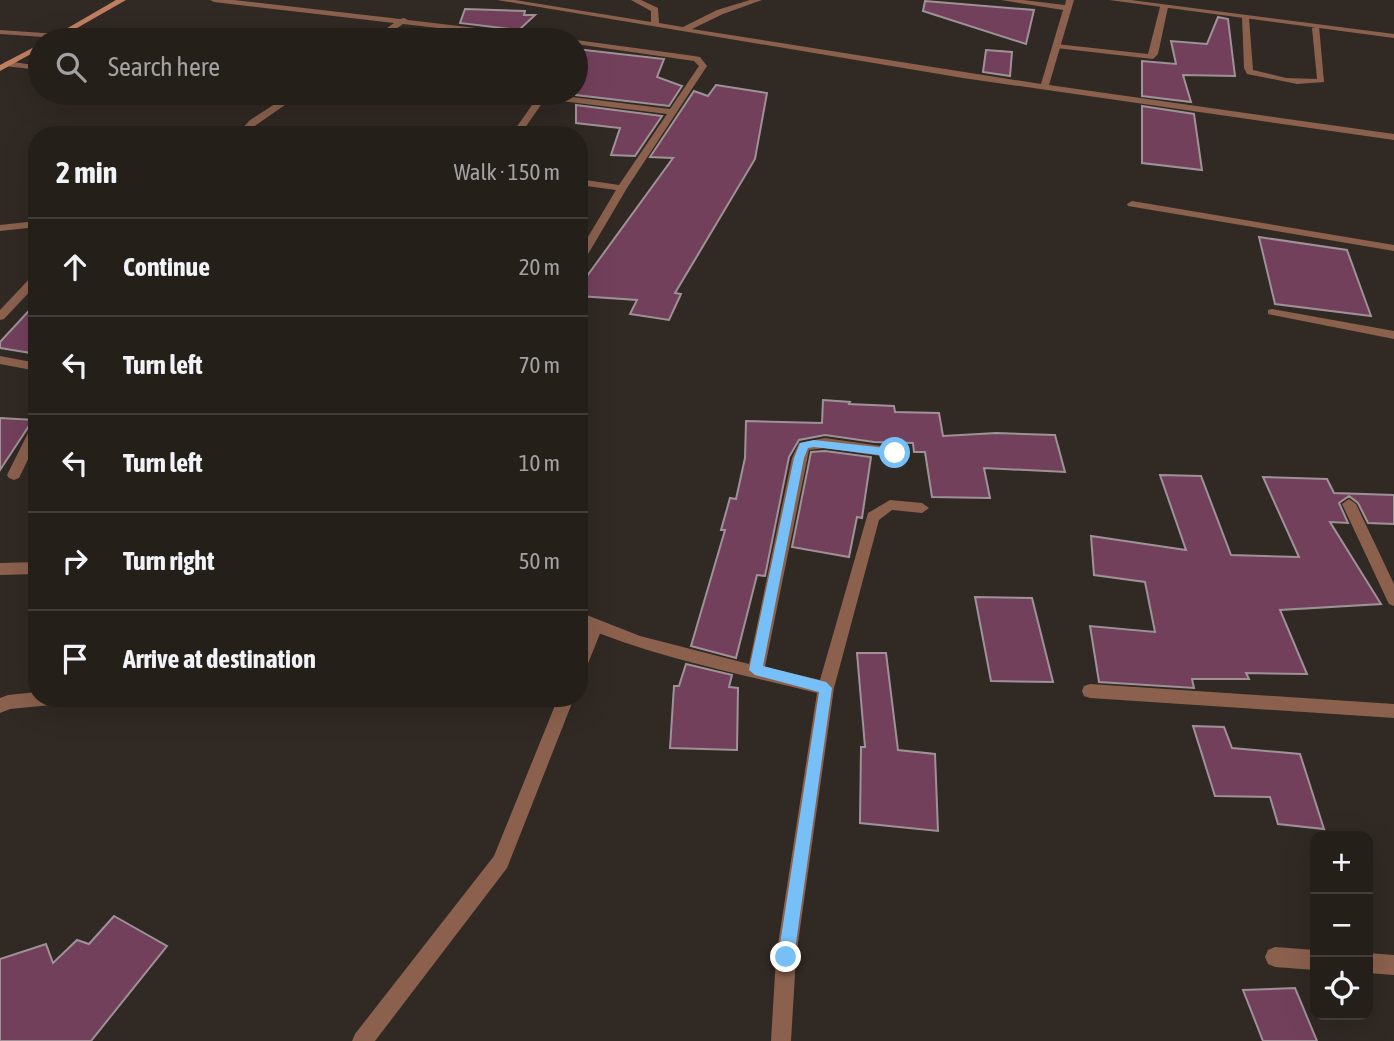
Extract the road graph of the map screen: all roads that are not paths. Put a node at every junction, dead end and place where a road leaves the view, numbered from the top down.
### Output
1 (122, 0) edge
2 (214, 0) edge
3 (501, 0) edge
4 (635, 0) edge
5 (758, 0) edge
6 (1005, 0) edge
7 (1113, 0) edge
8 (1069, 4) edge
9 (1164, 7) junction
10 (1245, 18) junction
11 (404, 20) junction
12 (655, 24) junction
13 (73, 28) edge
14 (392, 28) edge
15 (467, 28) edge
16 (1317, 28) junction
17 (685, 29) junction
18 (0, 32) edge
19 (28, 35) edge
20 (1394, 37) edge
21 (588, 44) edge
22 (1056, 46) junction
23 (28, 53) edge
24 (4, 66) edge
25 (28, 67) edge
26 (1044, 87) junction
27 (588, 102) edge
28 (279, 105) edge
29 (536, 105) edge
30 (671, 112) junction
31 (250, 126) edge
32 (521, 126) edge
33 (1394, 137) edge
34 (588, 183) edge
35 (622, 188) junction
36 (1132, 204) dead end
37 (28, 224) edge
38 (0, 228) edge
39 (588, 246) edge
40 (1394, 248) edge
41 (28, 287) edge
42 (1272, 312) dead end
43 (0, 317) edge
44 (1394, 335) edge
45 (0, 360) edge
46 (28, 365) edge
47 (28, 445) edge
48 (895, 453) dead end
49 (14, 475) dead end
50 (1349, 504) dead end
51 (922, 508) dead end
52 (28, 568) edge
53 (0, 569) edge
54 (1394, 600) edge
55 (588, 622) edge
56 (595, 626) junction
57 (588, 644) edge
58 (755, 670) junction
59 (826, 688) junction
60 (1090, 691) dead end
61 (28, 700) edge
62 (0, 706) edge
63 (562, 707) edge
64 (1394, 711) edge
65 (1275, 957) dead end
66 (1310, 960) edge
67 (1373, 963) edge
68 (1394, 965) edge
69 (362, 1041) edge
70 (781, 1041) edge

1 - 13 main road
2 - 11 street
3 - 12 street
4 - 12 street
5 - 17 street
6 - 8 street
7 - 9 street
8 - 22 street
9 - 10 street
9 - 22 street
10 - 16 street
10 - 16 street
11 - 14 street
11 - 15 street
12 - 17 street
16 - 20 street
17 - 26 street
18 - 19 street
21 - 30 street
22 - 26 street
23 - 24 main road
24 - 25 street
26 - 33 street
27 - 30 street
28 - 31 street
29 - 32 street
30 - 35 street
34 - 35 street
35 - 39 street
36 - 40 street
37 - 38 street
41 - 43 street
42 - 44 street
45 - 46 street
47 - 49 street
48 - 58 street
50 - 54 street
51 - 59 street
52 - 53 street
55 - 56 street
56 - 57 street
56 - 58 street
58 - 59 street
59 - 70 street
60 - 64 street
61 - 62 street
63 - 69 street
65 - 66 street
67 - 68 street

